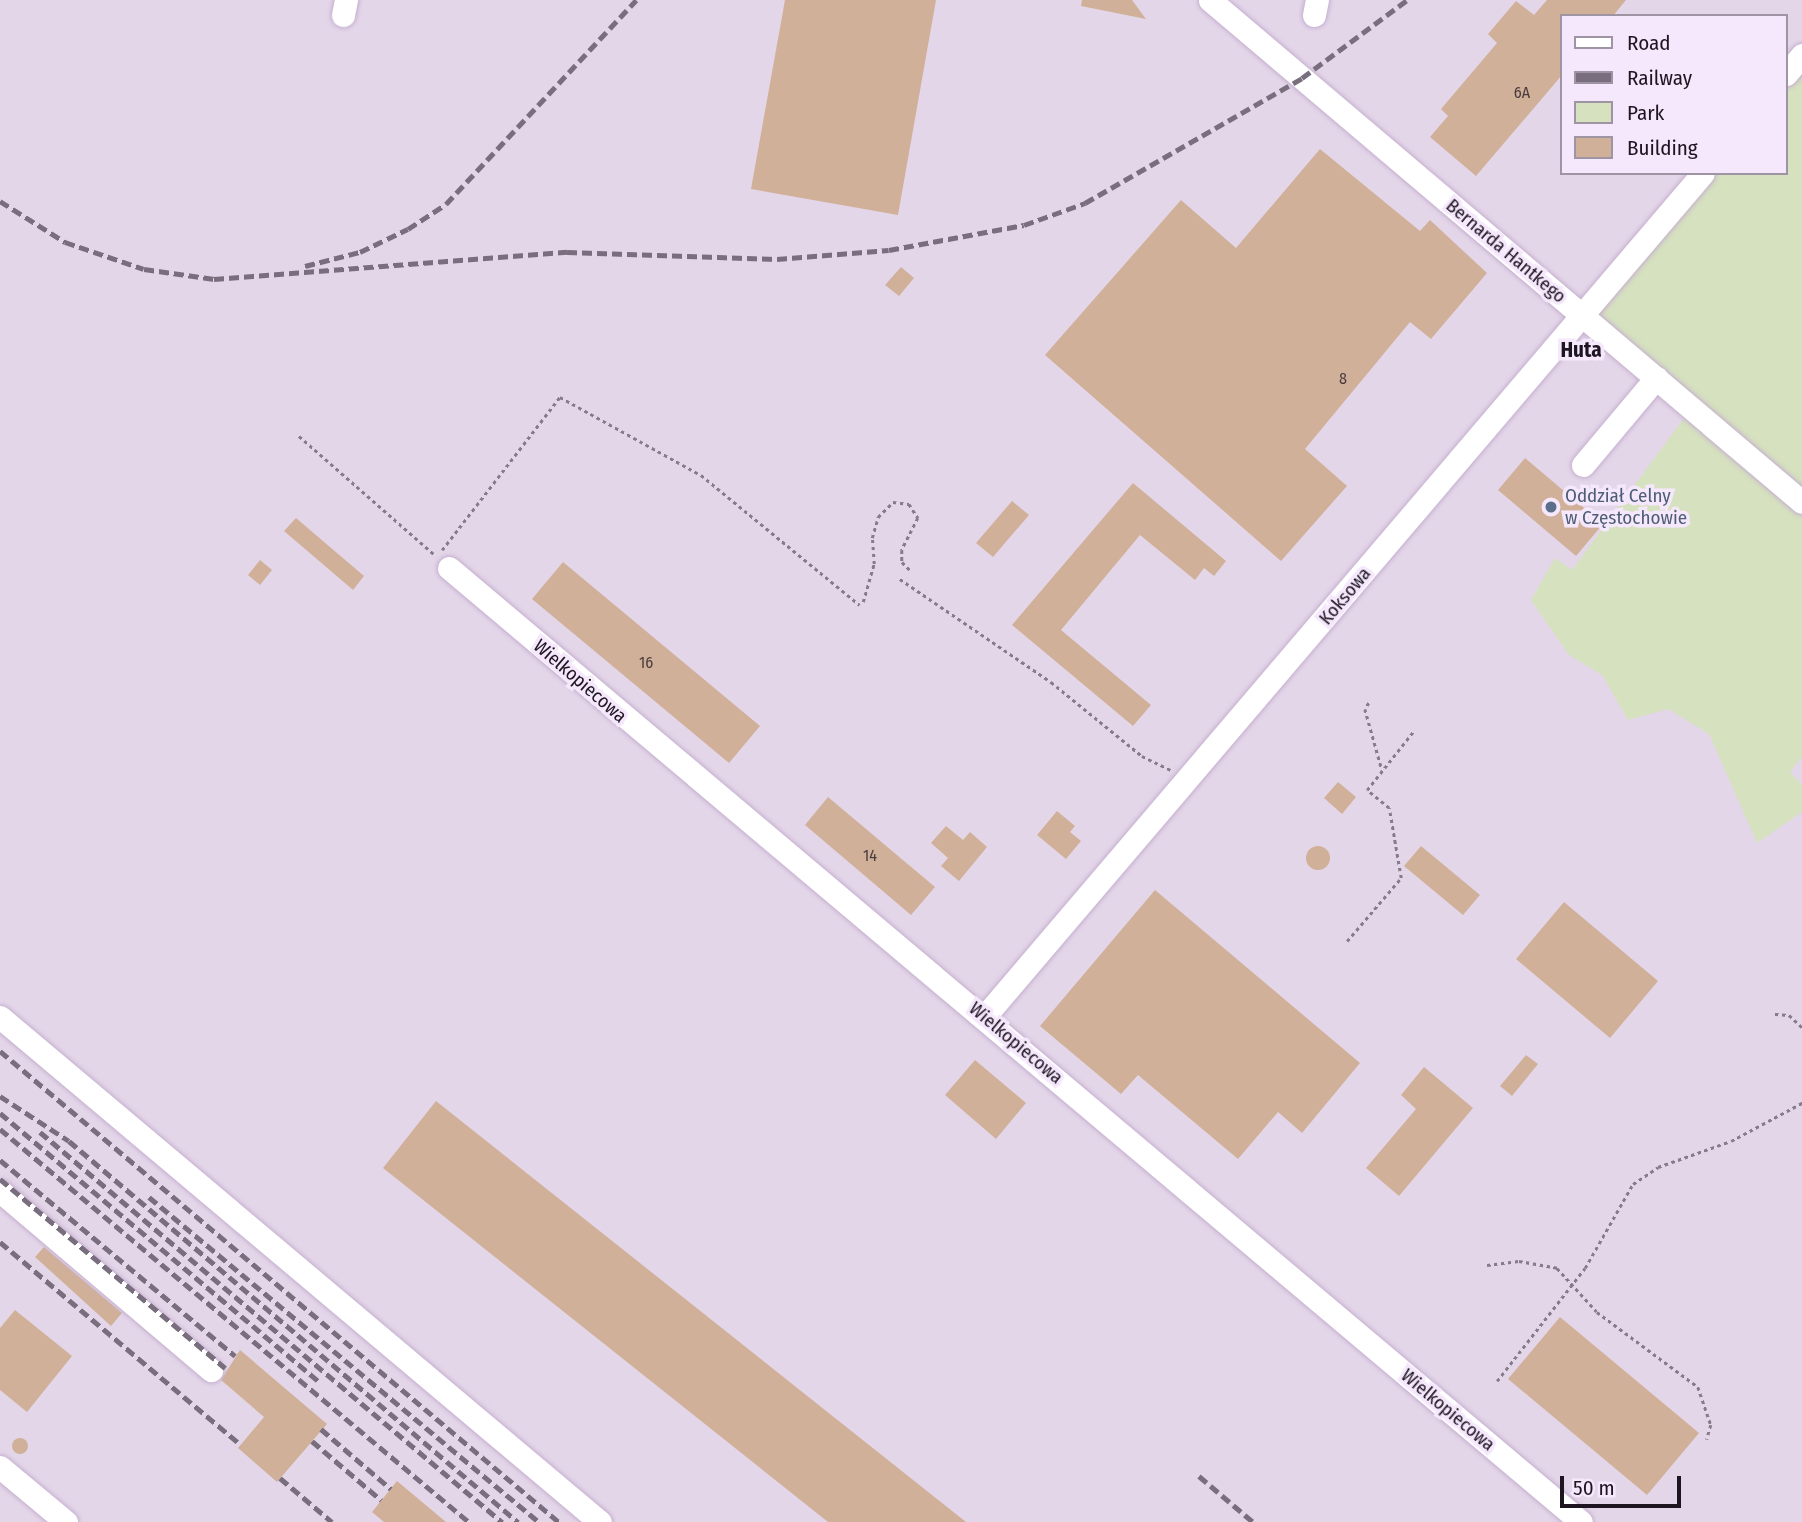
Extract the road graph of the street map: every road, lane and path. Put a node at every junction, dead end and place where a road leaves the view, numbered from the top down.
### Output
1 (1210, 0) edge
2 (1802, 55) edge
3 (1788, 72) edge
4 (1701, 175) edge
5 (1583, 316) junction
6 (1656, 378) junction
7 (299, 436) dead end
8 (1583, 466) dead end
9 (1802, 502) edge
10 (443, 562) junction
11 (910, 570) dead end
12 (900, 579) dead end
13 (1369, 703) dead end
14 (1413, 732) dead end
15 (1383, 770) junction
16 (1189, 779) junction
17 (1347, 941) dead end
18 (1775, 1014) dead end
19 (985, 1016) junction
20 (0, 1017) edge
21 (1802, 1027) edge
22 (1802, 1102) edge
23 (0, 1191) edge
24 (1487, 1265) dead end
25 (1572, 1284) junction
26 (211, 1370) dead end
27 (1497, 1381) dead end
28 (1707, 1439) dead end
29 (0, 1467) edge
30 (66, 1522) edge
31 (600, 1522) edge
32 (1581, 1522) edge

1 - 5 street, Bernarda Hantkego
2 - 3 street
4 - 5 street, Koksowa
5 - 6 street, Bernarda Hantkego
5 - 16 street, Koksowa
6 - 8 street
6 - 9 street, Bernarda Hantkego
7 - 10 path
10 - 11 path
10 - 19 street, Wielkopiecowa
12 - 16 path
13 - 15 path
14 - 15 path
15 - 17 path
16 - 19 street, Koksowa
18 - 21 path
19 - 32 street, Wielkopiecowa
20 - 31 street
22 - 25 path
23 - 26 street
24 - 25 path
25 - 27 path
25 - 28 path
29 - 30 street

